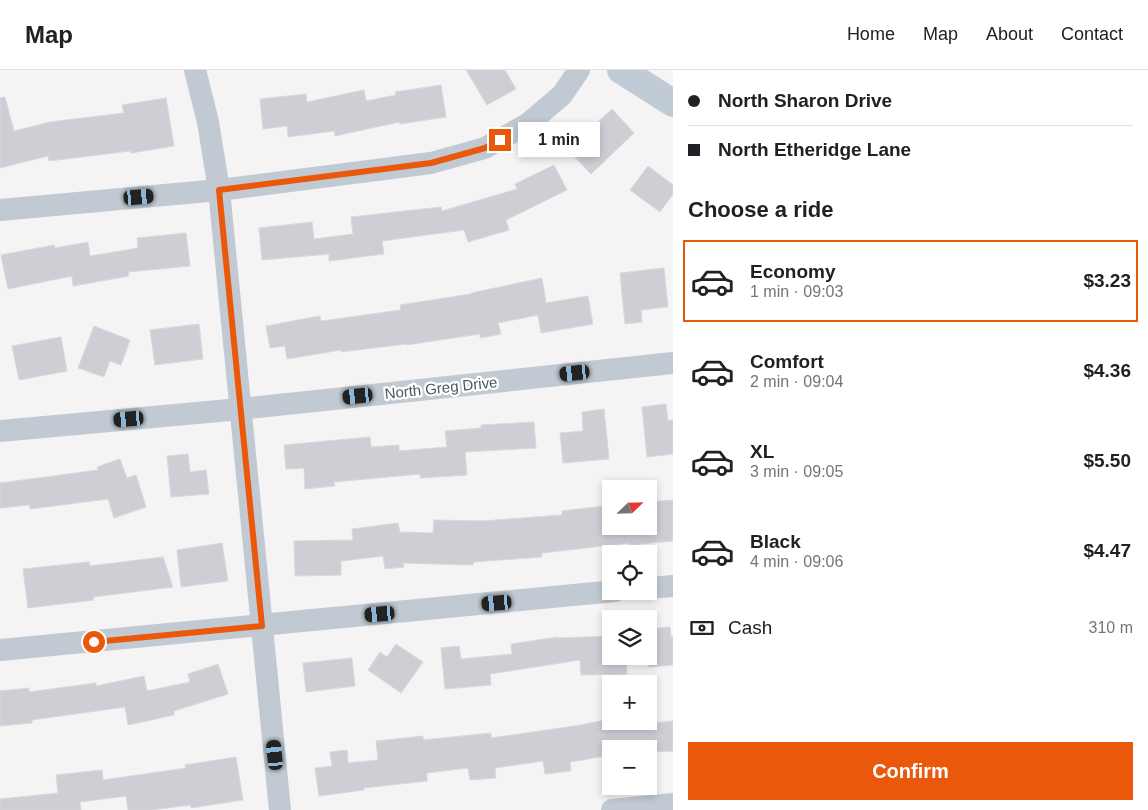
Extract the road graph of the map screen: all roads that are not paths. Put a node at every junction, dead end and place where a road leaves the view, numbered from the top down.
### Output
1 (195, 70) edge
2 (580, 70) edge
3 (621, 70) edge
4 (673, 104) edge
5 (219, 190) junction
6 (0, 210) edge
7 (673, 362) edge
8 (240, 409) junction
9 (0, 431) edge
10 (673, 586) edge
11 (657, 587) edge
12 (602, 592) edge
13 (262, 626) junction
14 (0, 650) edge
15 (673, 804) edge
16 (280, 810) edge
17 (612, 810) edge

1 - 5 street
2 - 5 street
3 - 4 main road
5 - 6 street
5 - 8 street
7 - 8 street, North Greg Drive
8 - 9 street, North Greg Drive
8 - 13 street
10 - 11 street
12 - 13 street
13 - 14 street
13 - 16 street
15 - 17 street

